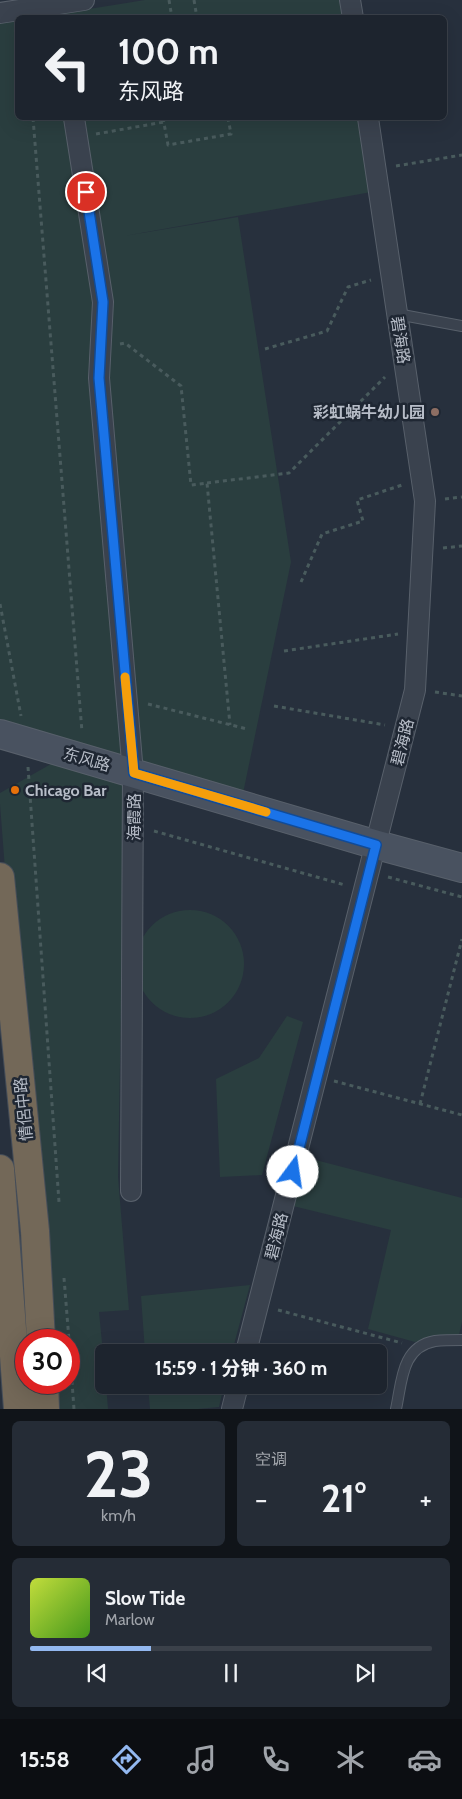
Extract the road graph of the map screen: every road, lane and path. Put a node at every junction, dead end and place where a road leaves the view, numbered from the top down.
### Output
1 (84, 0) edge
2 (169, 0) edge
3 (194, 0) edge
4 (350, 0) edge
5 (57, 7) edge
6 (0, 13) edge
7 (172, 15) edge
8 (196, 15) edge
9 (352, 15) edge
10 (34, 120) edge
11 (164, 120) edge
12 (228, 120) edge
13 (368, 120) edge
14 (76, 127) edge
15 (462, 155) edge
16 (376, 169) junction
17 (391, 274) junction
18 (397, 314) junction
19 (462, 326) edge
20 (101, 346) junction
21 (265, 349) dead end
22 (404, 359) junction
23 (422, 479) junction
24 (207, 483) junction
25 (301, 582) dead end
26 (0, 604) edge
27 (418, 631) junction
28 (284, 651) dead end
29 (415, 690) junction
30 (462, 696) edge
31 (127, 699) junction
32 (274, 706) dead end
33 (230, 725) junction
34 (406, 728) junction
35 (247, 729) dead end
36 (0, 734) edge
37 (26, 742) junction
38 (84, 759) junction
39 (134, 773) junction
40 (134, 826) junction
41 (376, 845) junction
42 (462, 868) edge
43 (0, 877) edge
44 (367, 882) junction
45 (462, 897) edge
46 (462, 939) edge
47 (317, 1077) junction
48 (420, 1104) junction
49 (462, 1115) edge
50 (0, 1169) edge
51 (132, 1190) dead end
52 (59, 1206) dead end
53 (64, 1274) dead end
54 (258, 1304) junction
55 (40, 1329) edge
56 (68, 1329) edge
57 (462, 1340) edge
58 (248, 1344) edge
59 (417, 1348) junction
60 (44, 1394) edge
61 (73, 1394) edge
62 (236, 1394) edge
63 (18, 1409) edge
64 (45, 1409) edge
65 (74, 1409) edge
66 (232, 1409) edge
67 (396, 1409) edge

1 - 5 street
2 - 7 path
3 - 8 path
4 - 9 street
5 - 6 street
10 - 38 path
11 - 12 path
11 - 14 path
13 - 16 street, 碧海路
14 - 20 street, 海霞路
15 - 16 path
16 - 17 street, 碧海路
17 - 18 street, 碧海路
17 - 21 path
18 - 19 lane
18 - 22 street, 碧海路
20 - 24 path
20 - 31 street, 海霞路
22 - 23 street, 碧海路
22 - 24 path
23 - 25 path
23 - 27 street, 碧海路
24 - 33 path
26 - 37 path
27 - 28 path
27 - 29 street, 碧海路
29 - 30 path
29 - 34 street, 碧海路
31 - 33 path
31 - 39 street, 海霞路
32 - 34 path
33 - 35 path
34 - 41 street, 碧海路
36 - 37 street, 东风路
37 - 38 street, 东风路
37 - 52 path
38 - 39 street, 东风路
39 - 40 street, 海霞路
39 - 41 street, 东风路
40 - 44 path
40 - 51 street, 海霞路
41 - 42 street, 东风路
41 - 44 street, 碧海路
43 - 55 highway, 情侶中路
44 - 45 path
44 - 47 street, 碧海路
46 - 48 path
47 - 48 path
47 - 54 street, 碧海路
48 - 49 path
50 - 63 highway
53 - 56 path
54 - 58 street, 碧海路
54 - 59 path
57 - 59 lane
59 - 67 lane
60 - 64 highway
61 - 65 path
62 - 66 street

